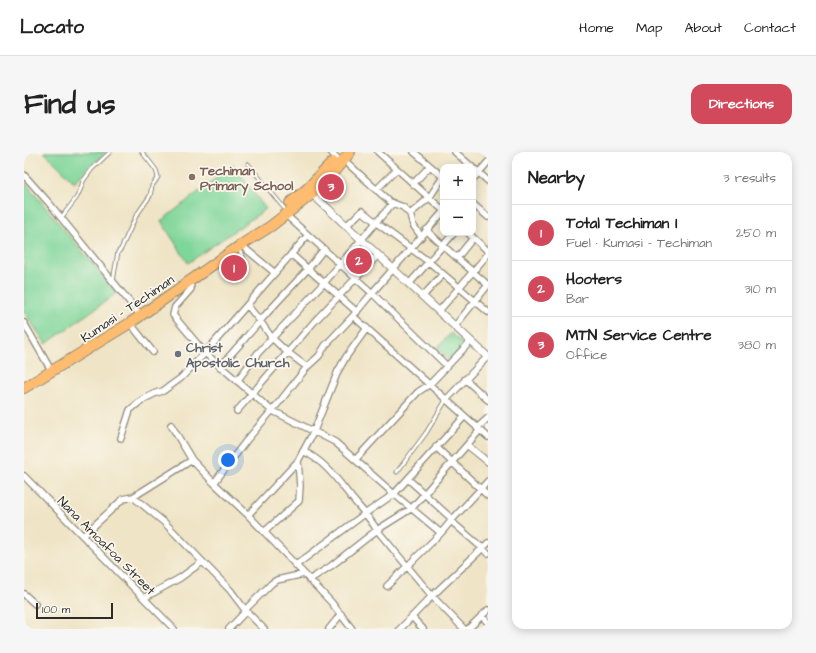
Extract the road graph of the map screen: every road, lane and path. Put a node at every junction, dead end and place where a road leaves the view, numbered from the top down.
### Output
1 (110, 152) edge
2 (142, 152) edge
3 (378, 152) edge
4 (414, 152) edge
5 (455, 152) edge
6 (341, 155) edge
7 (488, 162) edge
8 (248, 164) dead end
9 (469, 164) edge
10 (430, 166) junction
11 (397, 169) junction
12 (478, 172) junction
13 (440, 174) edge
14 (24, 175) edge
15 (476, 175) edge
16 (488, 181) edge
17 (440, 182) edge
18 (413, 184) junction
19 (376, 190) junction
20 (309, 192) junction
21 (429, 198) junction
22 (393, 203) junction
23 (476, 207) edge
24 (440, 208) edge
25 (285, 212) junction
26 (410, 214) junction
27 (440, 214) edge
28 (488, 217) edge
29 (61, 218) junction
30 (376, 223) junction
31 (346, 226) junction
32 (426, 230) junction
33 (308, 235) junction
34 (421, 236) junction
35 (451, 236) edge
36 (473, 238) joint
37 (361, 241) junction
38 (443, 246) junction
39 (239, 247) junction
40 (411, 248) junction
41 (324, 249) junction
42 (488, 253) edge
43 (291, 254) junction
44 (378, 255) junction
45 (224, 257) junction
46 (457, 258) junction
47 (429, 262) junction
48 (340, 264) junction
49 (393, 268) junction
50 (308, 269) junction
51 (473, 272) junction
52 (275, 273) junction
53 (443, 274) junction
54 (355, 278) junction
55 (190, 281) junction
56 (113, 283) junction
57 (324, 283) junction
58 (409, 284) junction
59 (488, 285) edge
60 (460, 288) junction
61 (372, 293) junction
62 (339, 296) junction
63 (423, 296) junction
64 (475, 301) junction
65 (246, 305) junction
66 (439, 311) junction
67 (488, 312) edge
68 (355, 314) junction
69 (141, 316) junction
70 (260, 321) junction
71 (24, 323) edge
72 (130, 323) junction
73 (455, 326) junction
74 (367, 328) junction
75 (272, 338) junction
76 (471, 341) junction
77 (153, 352) dead end
78 (288, 352) junction
79 (205, 354) junction
80 (488, 356) edge
81 (447, 366) junction
82 (220, 367) junction
83 (307, 367) junction
84 (52, 372) junction
85 (465, 379) junction
86 (237, 381) junction
87 (430, 384) junction
88 (24, 388) edge
89 (253, 394) junction
90 (446, 400) junction
91 (488, 400) edge
92 (272, 410) junction
93 (237, 411) dead end
94 (464, 416) junction
95 (488, 418) edge
96 (171, 425) dead end
97 (479, 429) junction
98 (314, 430) junction
99 (488, 437) edge
100 (121, 438) dead end
101 (467, 445) junction
102 (436, 448) junction
103 (303, 451) junction
104 (356, 459) junction
105 (192, 460) junction
106 (298, 461) junction
107 (452, 462) junction
108 (488, 462) edge
109 (397, 472) dead end
110 (24, 476) edge
111 (408, 479) junction
112 (488, 481) edge
113 (214, 483) junction
114 (481, 489) junction
115 (425, 493) junction
116 (394, 494) junction
117 (488, 496) edge
118 (133, 497) junction
119 (412, 508) junction
120 (366, 513) junction
121 (248, 515) junction
122 (451, 520) junction
123 (377, 530) junction
124 (264, 532) junction
125 (441, 533) junction
126 (83, 536) junction
127 (488, 543) edge
128 (483, 548) junction
129 (488, 553) edge
130 (202, 562) junction
131 (296, 565) junction
132 (408, 566) junction
133 (304, 574) junction
134 (309, 580) junction
135 (387, 586) dead end
136 (24, 594) edge
137 (432, 596) junction
138 (144, 598) junction
139 (36, 604) dead end
140 (488, 610) edge
141 (246, 611) junction
142 (341, 614) junction
143 (482, 616) junction
144 (412, 617) junction
145 (488, 623) edge
146 (174, 629) edge
147 (229, 629) edge
148 (264, 629) edge
149 (329, 629) edge
150 (352, 629) edge
151 (400, 629) edge
152 (423, 629) edge
153 (464, 629) edge
154 (468, 629) edge

1 - 29 lane
2 - 56 lane
3 - 11 street
4 - 10 street
5 - 9 street
6 - 19 street
6 - 20 highway, Kumasi - Techiman
7 - 12 street
8 - 25 lane
10 - 13 street
10 - 18 street
11 - 18 street
11 - 19 street
12 - 15 street
12 - 16 street
14 - 29 street
17 - 21 street
18 - 21 street
19 - 22 street
20 - 25 highway, Kumasi - Techiman
20 - 31 street
21 - 24 street
21 - 26 street
22 - 26 street
22 - 30 street
23 - 28 street
25 - 33 street
25 - 39 highway, Kumasi - Techiman
26 - 34 street
27 - 32 street
29 - 56 street
30 - 31 street
30 - 37 street
30 - 40 street
31 - 37 street
32 - 34 street
32 - 38 street
33 - 41 street
33 - 43 street
34 - 40 street
35 - 38 street
36 - 42 street
36 - 46 street
37 - 44 street
37 - 48 street
38 - 46 street
38 - 47 street
39 - 45 highway, Kumasi - Techiman
39 - 45 lane
39 - 52 street
40 - 47 street
40 - 49 street
41 - 48 street
41 - 50 street
42 - 51 street
43 - 50 street
43 - 52 street
44 - 49 street
44 - 54 street
45 - 55 highway, Kumasi - Techiman
46 - 51 street
47 - 53 street
47 - 58 street
48 - 54 street
48 - 57 street
49 - 58 street
49 - 61 street
50 - 57 street
50 - 70 street
51 - 59 street
51 - 60 street
52 - 65 street
53 - 60 street
53 - 63 street
54 - 61 street
54 - 62 street
55 - 69 highway, Kumasi - Techiman
55 - 79 street
56 - 69 street
57 - 62 street
57 - 75 street
58 - 63 street
59 - 64 street
60 - 64 street
60 - 66 street
61 - 68 street
61 - 81 street
62 - 68 street
62 - 78 street
63 - 66 street
64 - 67 street
64 - 73 street
65 - 70 street
65 - 79 street
66 - 73 street
68 - 74 street
68 - 83 street
69 - 72 highway, Kumasi - Techiman
70 - 75 street
70 - 82 street
71 - 84 street
72 - 77 street
72 - 84 highway, Kumasi - Techiman
73 - 76 street
74 - 87 street
74 - 98 street
75 - 78 street
75 - 86 street
76 - 80 street
76 - 81 street
78 - 83 street
78 - 89 street
79 - 82 street
79 - 100 street
80 - 85 street
81 - 87 street
82 - 86 street
83 - 92 street
84 - 88 highway, Kumasi - Techiman
85 - 90 street
85 - 91 street
86 - 89 street
87 - 90 street
87 - 104 street
89 - 92 street
89 - 93 street
90 - 94 street
90 - 109 lane
92 - 98 street
92 - 113 street
94 - 97 street
94 - 102 street
95 - 97 street
96 - 105 street
97 - 99 street
97 - 101 street
98 - 103 street
98 - 104 street
101 - 107 street
101 - 108 street
102 - 107 street
102 - 111 street
103 - 106 street
103 - 120 street
104 - 116 street
105 - 113 street
105 - 118 street
106 - 121 street
106 - 124 street
107 - 114 street
107 - 115 street
110 - 126 street, Nana Amoafoa Street
111 - 115 street
111 - 116 street
112 - 114 street
113 - 121 street
114 - 117 street
114 - 122 street
115 - 119 street
115 - 122 street
116 - 119 street
116 - 120 street
118 - 126 street
118 - 130 street
119 - 123 street
119 - 125 street
120 - 123 street
120 - 131 street
121 - 124 street
122 - 125 street
122 - 128 street
123 - 132 street
123 - 134 street
124 - 131 street
125 - 132 street
126 - 138 street, Nana Amoafoa Street
127 - 128 street
128 - 129 street
128 - 137 street
130 - 138 street
130 - 141 street
131 - 133 street
132 - 135 street
132 - 137 street
133 - 134 street
133 - 141 street
134 - 142 street
136 - 139 street
137 - 144 street
137 - 153 street
138 - 146 street, Nana Amoafoa Street
140 - 143 street
141 - 147 street
141 - 148 street
142 - 149 street
142 - 150 street
143 - 145 street
143 - 154 street
144 - 151 street
144 - 152 street

